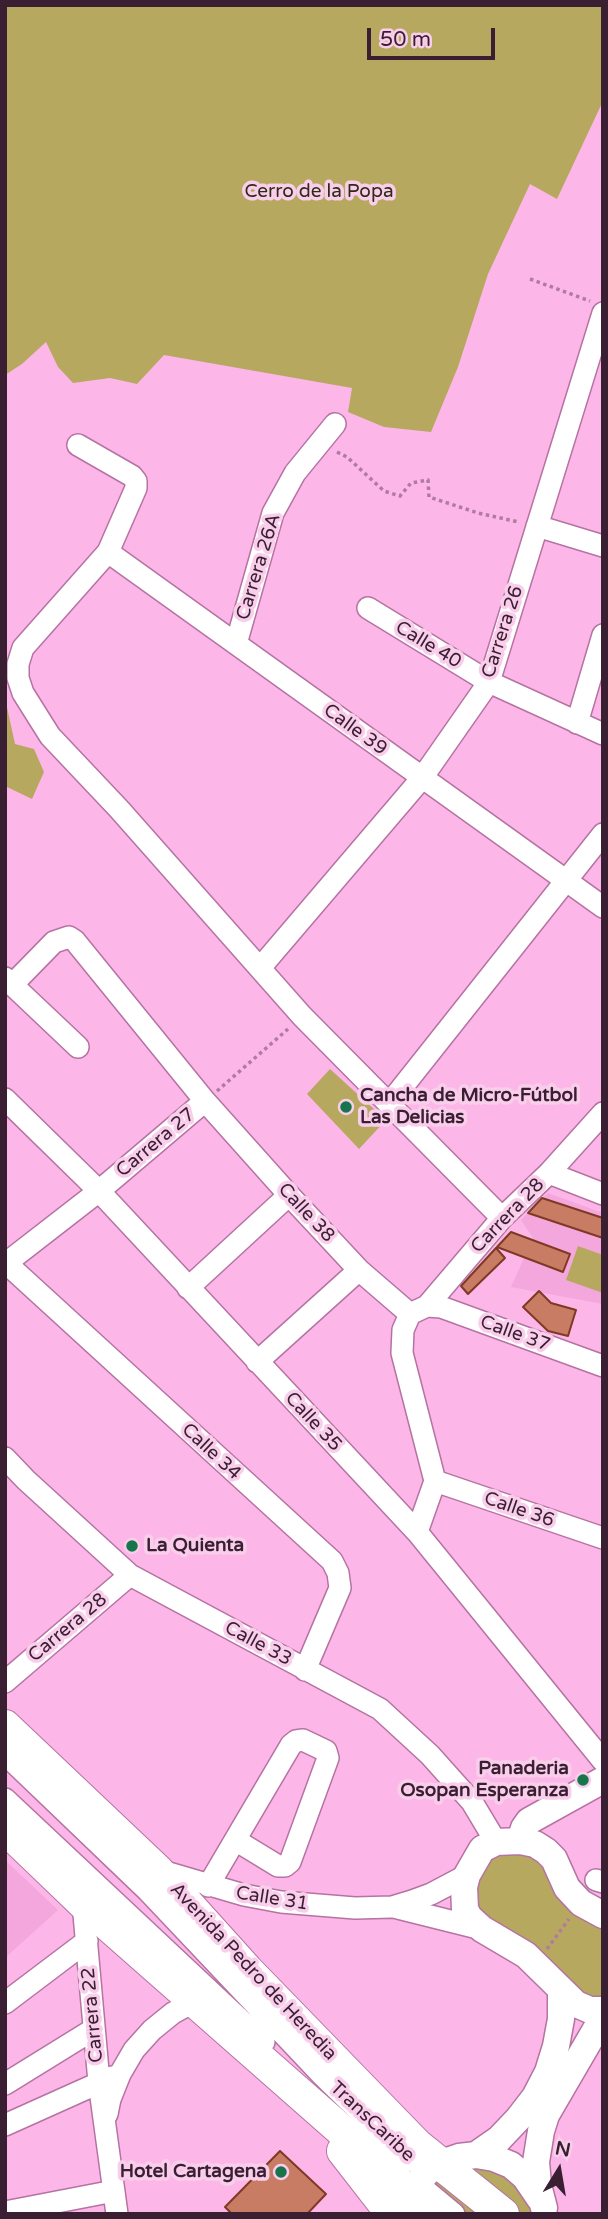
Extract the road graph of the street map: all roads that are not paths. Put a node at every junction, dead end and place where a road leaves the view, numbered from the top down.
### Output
1 (597, 307) edge
2 (335, 424) dead end
3 (78, 445) dead end
4 (537, 526) junction
5 (603, 546) edge
6 (108, 552) junction
7 (368, 608) dead end
8 (603, 635) edge
9 (236, 644) junction
10 (489, 682) junction
11 (577, 723) junction
12 (603, 734) edge
13 (422, 778) junction
14 (603, 834) edge
15 (566, 880) junction
16 (603, 907) edge
17 (260, 968) junction
18 (8, 982) edge
19 (78, 1047) dead end
20 (5, 1099) edge
21 (205, 1101) junction
22 (389, 1104) junction
23 (603, 1113) edge
24 (548, 1173) junction
25 (99, 1191) junction
26 (603, 1194) edge
27 (289, 1195) junction
28 (502, 1218) junction
29 (6, 1263) edge
30 (359, 1270) junction
31 (188, 1288) junction
32 (419, 1310) junction
33 (257, 1362) junction
34 (603, 1366) edge
35 (5, 1458) edge
36 (435, 1481) junction
37 (417, 1532) junction
38 (603, 1538) edge
39 (130, 1575) junction
40 (305, 1670) junction
41 (5, 1682) edge
42 (5, 1726) edge
43 (5, 1754) edge
44 (603, 1761) edge
45 (603, 1780) edge
46 (5, 1799) edge
47 (5, 1828) edge
48 (237, 1841) junction
49 (508, 1841) junction
50 (156, 1869) junction
51 (467, 1875) junction
52 (208, 1886) junction
53 (83, 1903) junction
54 (392, 1907) junction
55 (592, 1909) edge
56 (482, 1929) junction
57 (87, 1941) junction
58 (561, 1991) junction
59 (195, 2001) junction
60 (5, 2003) edge
61 (603, 2010) edge
62 (603, 2017) edge
63 (94, 2029) junction
64 (120, 2074) junction
65 (99, 2082) junction
66 (5, 2084) edge
67 (5, 2125) edge
68 (105, 2127) junction
69 (428, 2185) edge
70 (114, 2191) junction
71 (5, 2211) edge
72 (544, 2211) edge
73 (117, 2214) edge
74 (454, 2214) edge
75 (480, 2214) edge
76 (503, 2214) edge

1 - 4 street, Carrera 26
2 - 9 street, Carrera 26A
3 - 6 street
4 - 5 street
4 - 10 street, Carrera 26
6 - 9 street, Calle 39
6 - 17 street
7 - 10 street, Calle 40
8 - 11 street
9 - 13 street, Calle 39
10 - 11 street, Calle 40
10 - 13 street, Carrera 26
11 - 12 street, Calle 40
13 - 15 street, Calle 39
13 - 17 street, Carrera 26
14 - 15 street
15 - 16 street, Calle 39
15 - 22 street
17 - 22 street
18 - 19 street
18 - 21 street, Calle 38
20 - 25 street, Calle 35
21 - 25 street, Carrera 27
21 - 27 street, Calle 38
22 - 28 street
23 - 24 street, Carrera 28
24 - 26 street
24 - 28 street, Carrera 28
25 - 29 street, Carrera 27
25 - 31 street, Calle 35
27 - 30 street, Calle 38
27 - 31 street
28 - 32 street, Carrera 28
29 - 40 street, Calle 34
30 - 32 street, Calle 38
30 - 33 street
31 - 33 street, Calle 35
32 - 34 street, Calle 37
32 - 36 street
33 - 37 street, Calle 35
35 - 39 street, Calle 33
36 - 37 street
36 - 38 street, Calle 36
37 - 44 street, Calle 35
39 - 40 street, Calle 33
39 - 41 street, Carrera 28
40 - 49 street, Calle 33
42 - 50 highway, Avenida Pedro de Heredia
43 - 69 street, TransCaribe
45 - 49 main road
46 - 69 street, TransCaribe
47 - 53 highway
48 - 48 street
48 - 52 street
49 - 51 main road
49 - 55 main road
50 - 52 street, Calle 31
50 - 69 highway, Avenida Pedro de Heredia
51 - 54 street, Calle 31
51 - 56 main road
52 - 54 street, Calle 31
53 - 57 street, Carrera 22
53 - 59 highway
54 - 56 street, Calle 31
56 - 58 main road
57 - 60 street
57 - 63 street, Carrera 22
58 - 61 main road
58 - 69 main road
59 - 64 street, Carrera 22
59 - 69 highway
62 - 72 main road
63 - 65 street, Carrera 22
63 - 66 street
64 - 65 street
64 - 68 street, Carrera 22
65 - 67 street
65 - 68 street, Carrera 22
68 - 70 street, Carrera 22
69 - 72 main road
69 - 74 street, TransCaribe
69 - 75 street, TransCaribe
69 - 76 highway
70 - 71 street
70 - 73 street, Carrera 22

